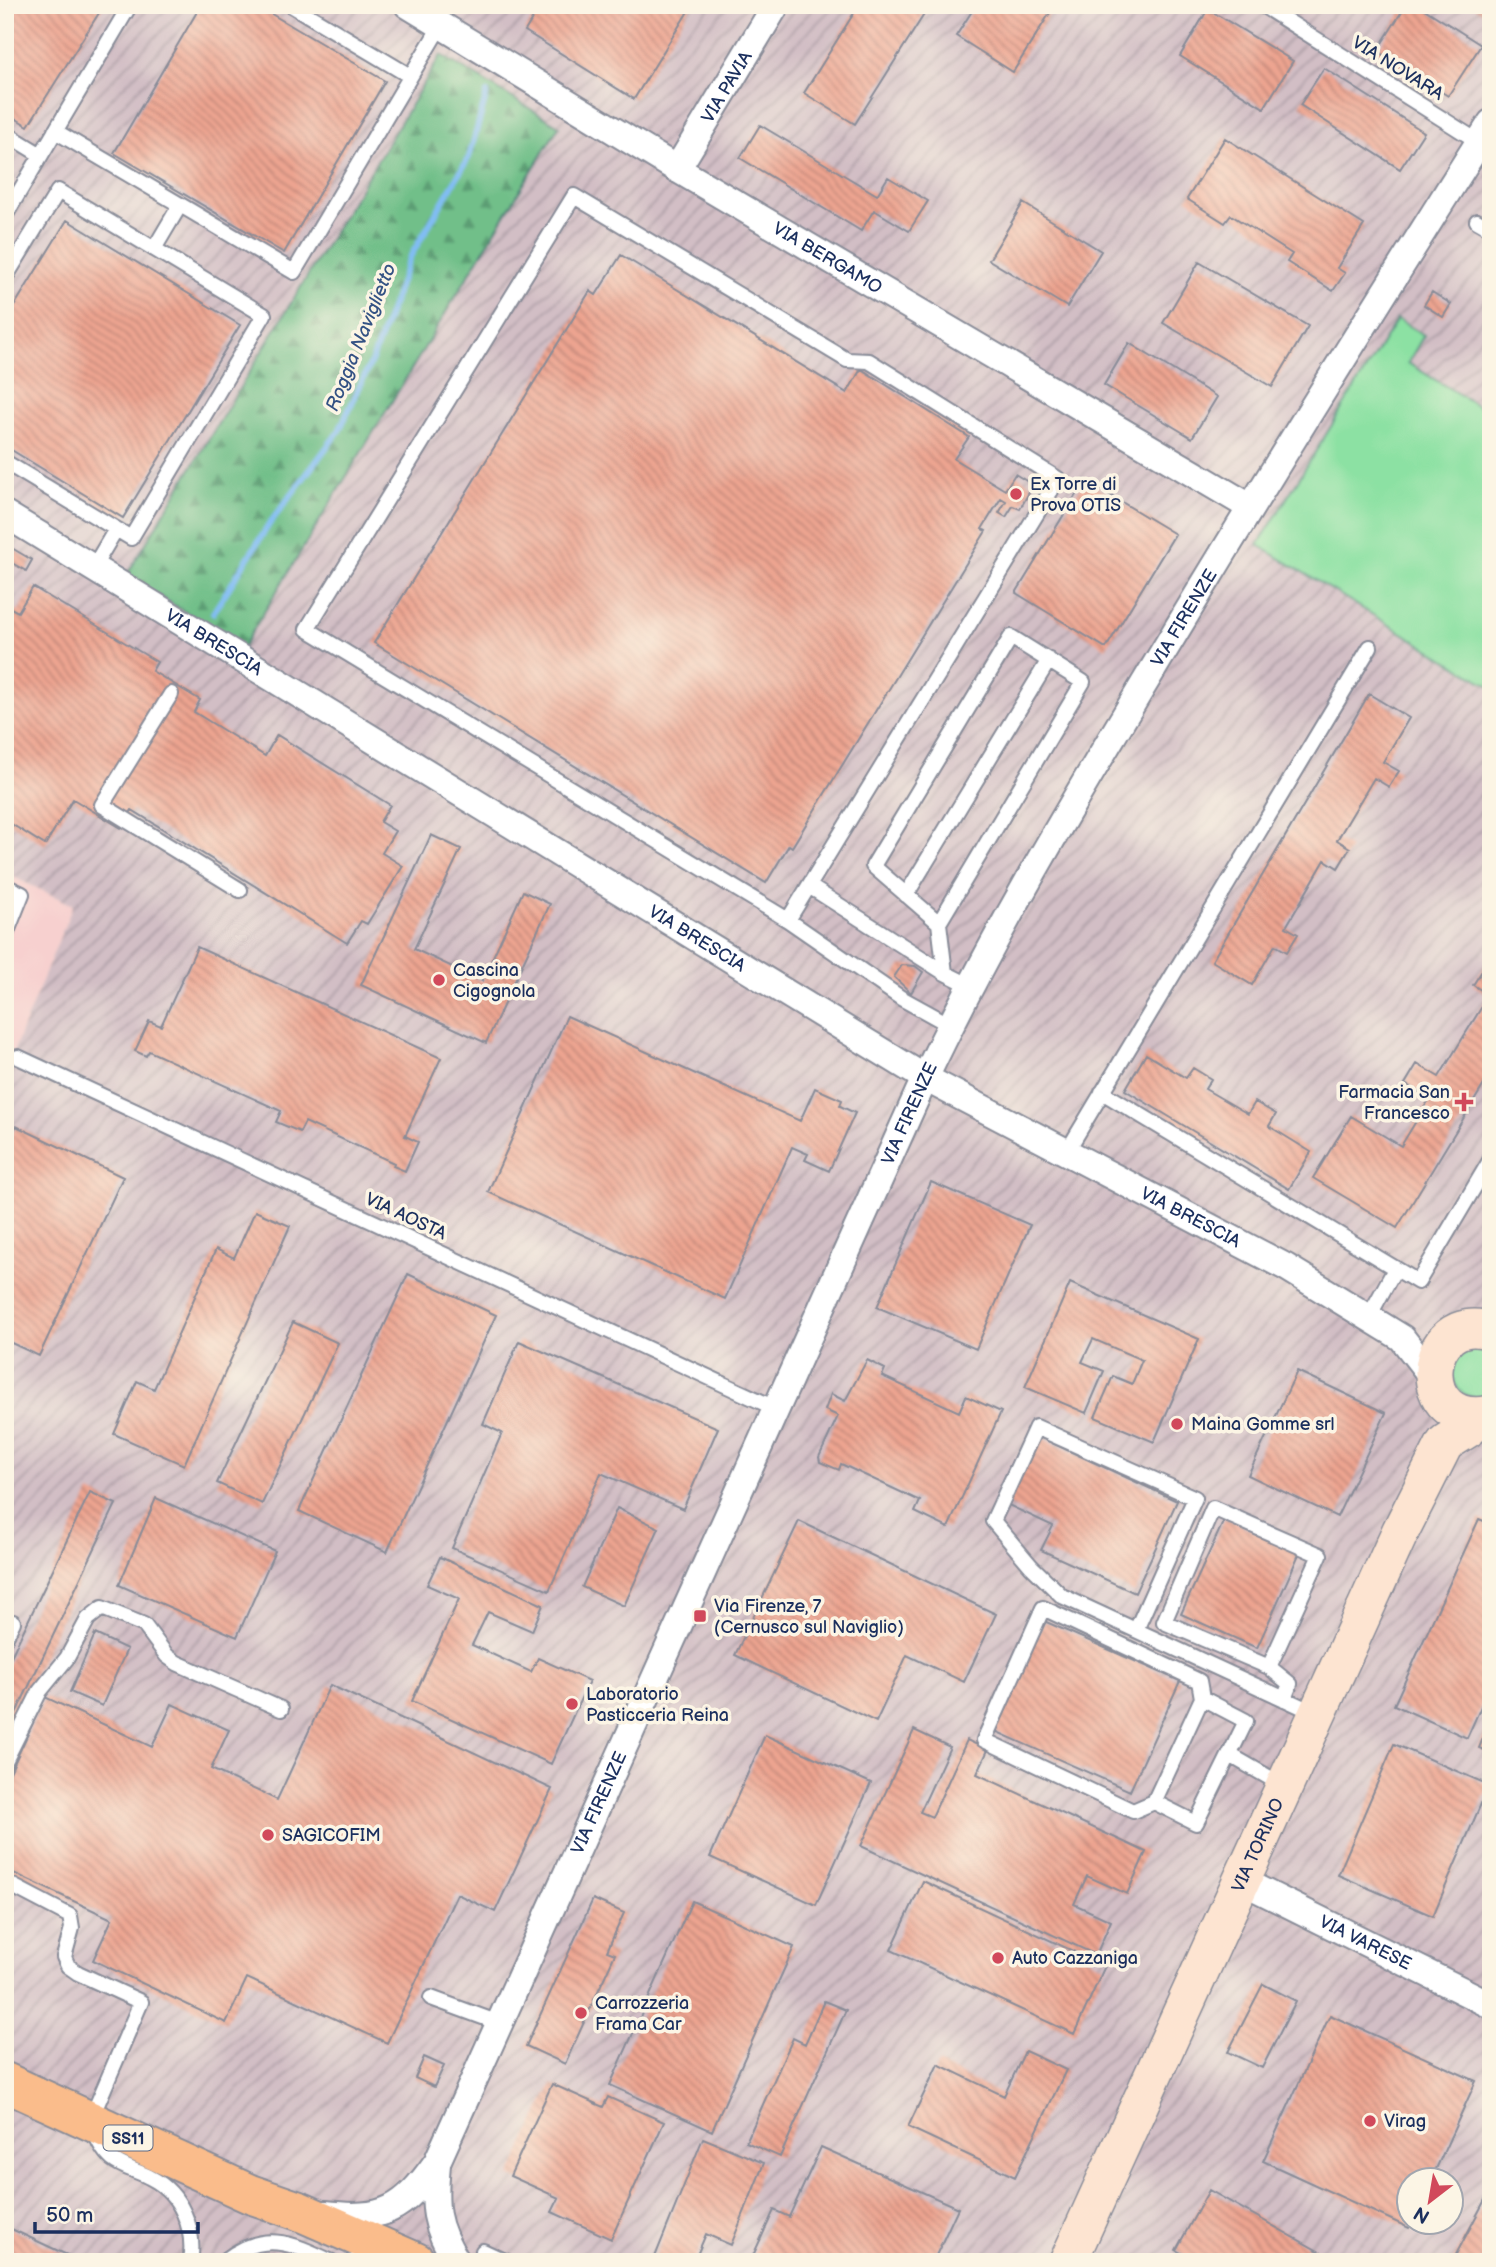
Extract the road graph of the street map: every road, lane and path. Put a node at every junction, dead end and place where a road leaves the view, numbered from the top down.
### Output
1 (130, 5) edge
2 (291, 5) edge
3 (408, 5) edge
4 (776, 5) edge
5 (1262, 5) edge
6 (441, 25) junction
7 (411, 76) junction
8 (55, 131) junction
9 (1485, 132) edge
10 (5, 133) edge
11 (41, 155) junction
12 (677, 169) junction
13 (180, 205) junction
14 (5, 216) edge
15 (1477, 220) dead end
16 (1491, 229) edge
17 (154, 249) junction
18 (5, 278) edge
19 (5, 462) edge
20 (1250, 507) junction
21 (5, 514) edge
22 (116, 529) junction
23 (93, 568) junction
24 (1370, 647) dead end
25 (1049, 660) junction
26 (171, 694) dead end
27 (5, 886) edge
28 (809, 886) junction
29 (240, 890) dead end
30 (906, 895) junction
31 (788, 920) junction
32 (939, 923) junction
33 (5, 937) edge
34 (945, 973) junction
35 (969, 985) junction
36 (950, 1025) junction
37 (18, 1057) dead end
38 (925, 1078) junction
39 (1102, 1092) junction
40 (1066, 1153) junction
41 (1491, 1159) edge
42 (1395, 1269) junction
43 (1368, 1318) junction
44 (1477, 1328) edge
45 (1402, 1338) junction
46 (1436, 1387) junction
47 (777, 1409) junction
48 (1486, 1415) edge
49 (1445, 1443) junction
50 (13, 1622) dead end
51 (1136, 1630) junction
52 (5, 1638) edge
53 (1269, 1667) junction
54 (1202, 1698) junction
55 (1284, 1699) junction
56 (281, 1709) dead end
57 (1318, 1715) junction
58 (1230, 1755) junction
59 (5, 1761) edge
60 (1285, 1787) junction
61 (1154, 1802) junction
62 (1242, 1881) junction
63 (5, 1882) edge
64 (431, 1998) dead end
65 (1491, 2005) edge
66 (499, 2023) junction
67 (5, 2082) edge
68 (90, 2120) junction
69 (437, 2162) junction
70 (250, 2194) junction
71 (299, 2211) junction
72 (483, 2251) dead end
73 (1068, 2257) edge
74 (354, 2261) edge
75 (190, 2262) edge
76 (223, 2262) edge
77 (416, 2262) edge
78 (457, 2262) edge
79 (507, 2262) edge

1 - 8 lane
2 - 7 lane
3 - 6 street, VIA BERGAMO
4 - 12 street, VIA PAVIA
5 - 9 lane, VIA NOVARA
6 - 7 lane
6 - 12 street, VIA BERGAMO
7 - 13 lane
8 - 11 lane
8 - 13 lane
9 - 20 street, VIA FIRENZE
10 - 11 lane
11 - 14 lane
12 - 20 street, VIA BERGAMO
13 - 17 lane
15 - 16 lane
17 - 18 lane
17 - 22 lane
19 - 22 lane
20 - 35 street, VIA FIRENZE
21 - 23 street, VIA BRESCIA
22 - 23 lane
23 - 38 street, VIA BRESCIA
24 - 39 lane
25 - 30 lane
25 - 30 lane
25 - 32 lane
26 - 29 lane
27 - 33 lane
28 - 31 lane
28 - 31 lane
28 - 34 lane
30 - 32 lane
31 - 36 lane
32 - 34 lane
34 - 35 lane
35 - 36 street, VIA FIRENZE
36 - 38 street, VIA FIRENZE
37 - 47 lane, VIA AOSTA
38 - 40 street, VIA BRESCIA
38 - 47 street, VIA FIRENZE
39 - 40 lane
39 - 42 lane
40 - 43 street, VIA BRESCIA
41 - 42 lane
42 - 43 lane
43 - 45 street, VIA BRESCIA
44 - 45 street
44 - 46 street
45 - 46 street, VIA BRESCIA
46 - 48 street, VIA TORINO
46 - 49 street
47 - 66 street, VIA FIRENZE
48 - 49 street, VIA TORINO
49 - 57 street, VIA TORINO
50 - 52 lane
51 - 51 lane
51 - 55 lane
53 - 53 lane
53 - 55 lane
54 - 58 lane
54 - 61 lane
54 - 61 lane
55 - 57 lane
56 - 59 lane
57 - 60 street, VIA TORINO
58 - 60 lane
58 - 61 lane
60 - 62 street, VIA TORINO
62 - 65 street, VIA VARESE
62 - 73 street, VIA TORINO
63 - 68 lane
64 - 66 lane
66 - 69 street, VIA FIRENZE
67 - 68 main road, SS11
68 - 70 main road, SS11
68 - 75 lane
69 - 71 street, VIA FIRENZE
69 - 78 street, VIA FIRENZE
70 - 71 main road, SS11
70 - 74 main road, SS11
71 - 77 main road, SS11
72 - 79 lane
74 - 76 lane

